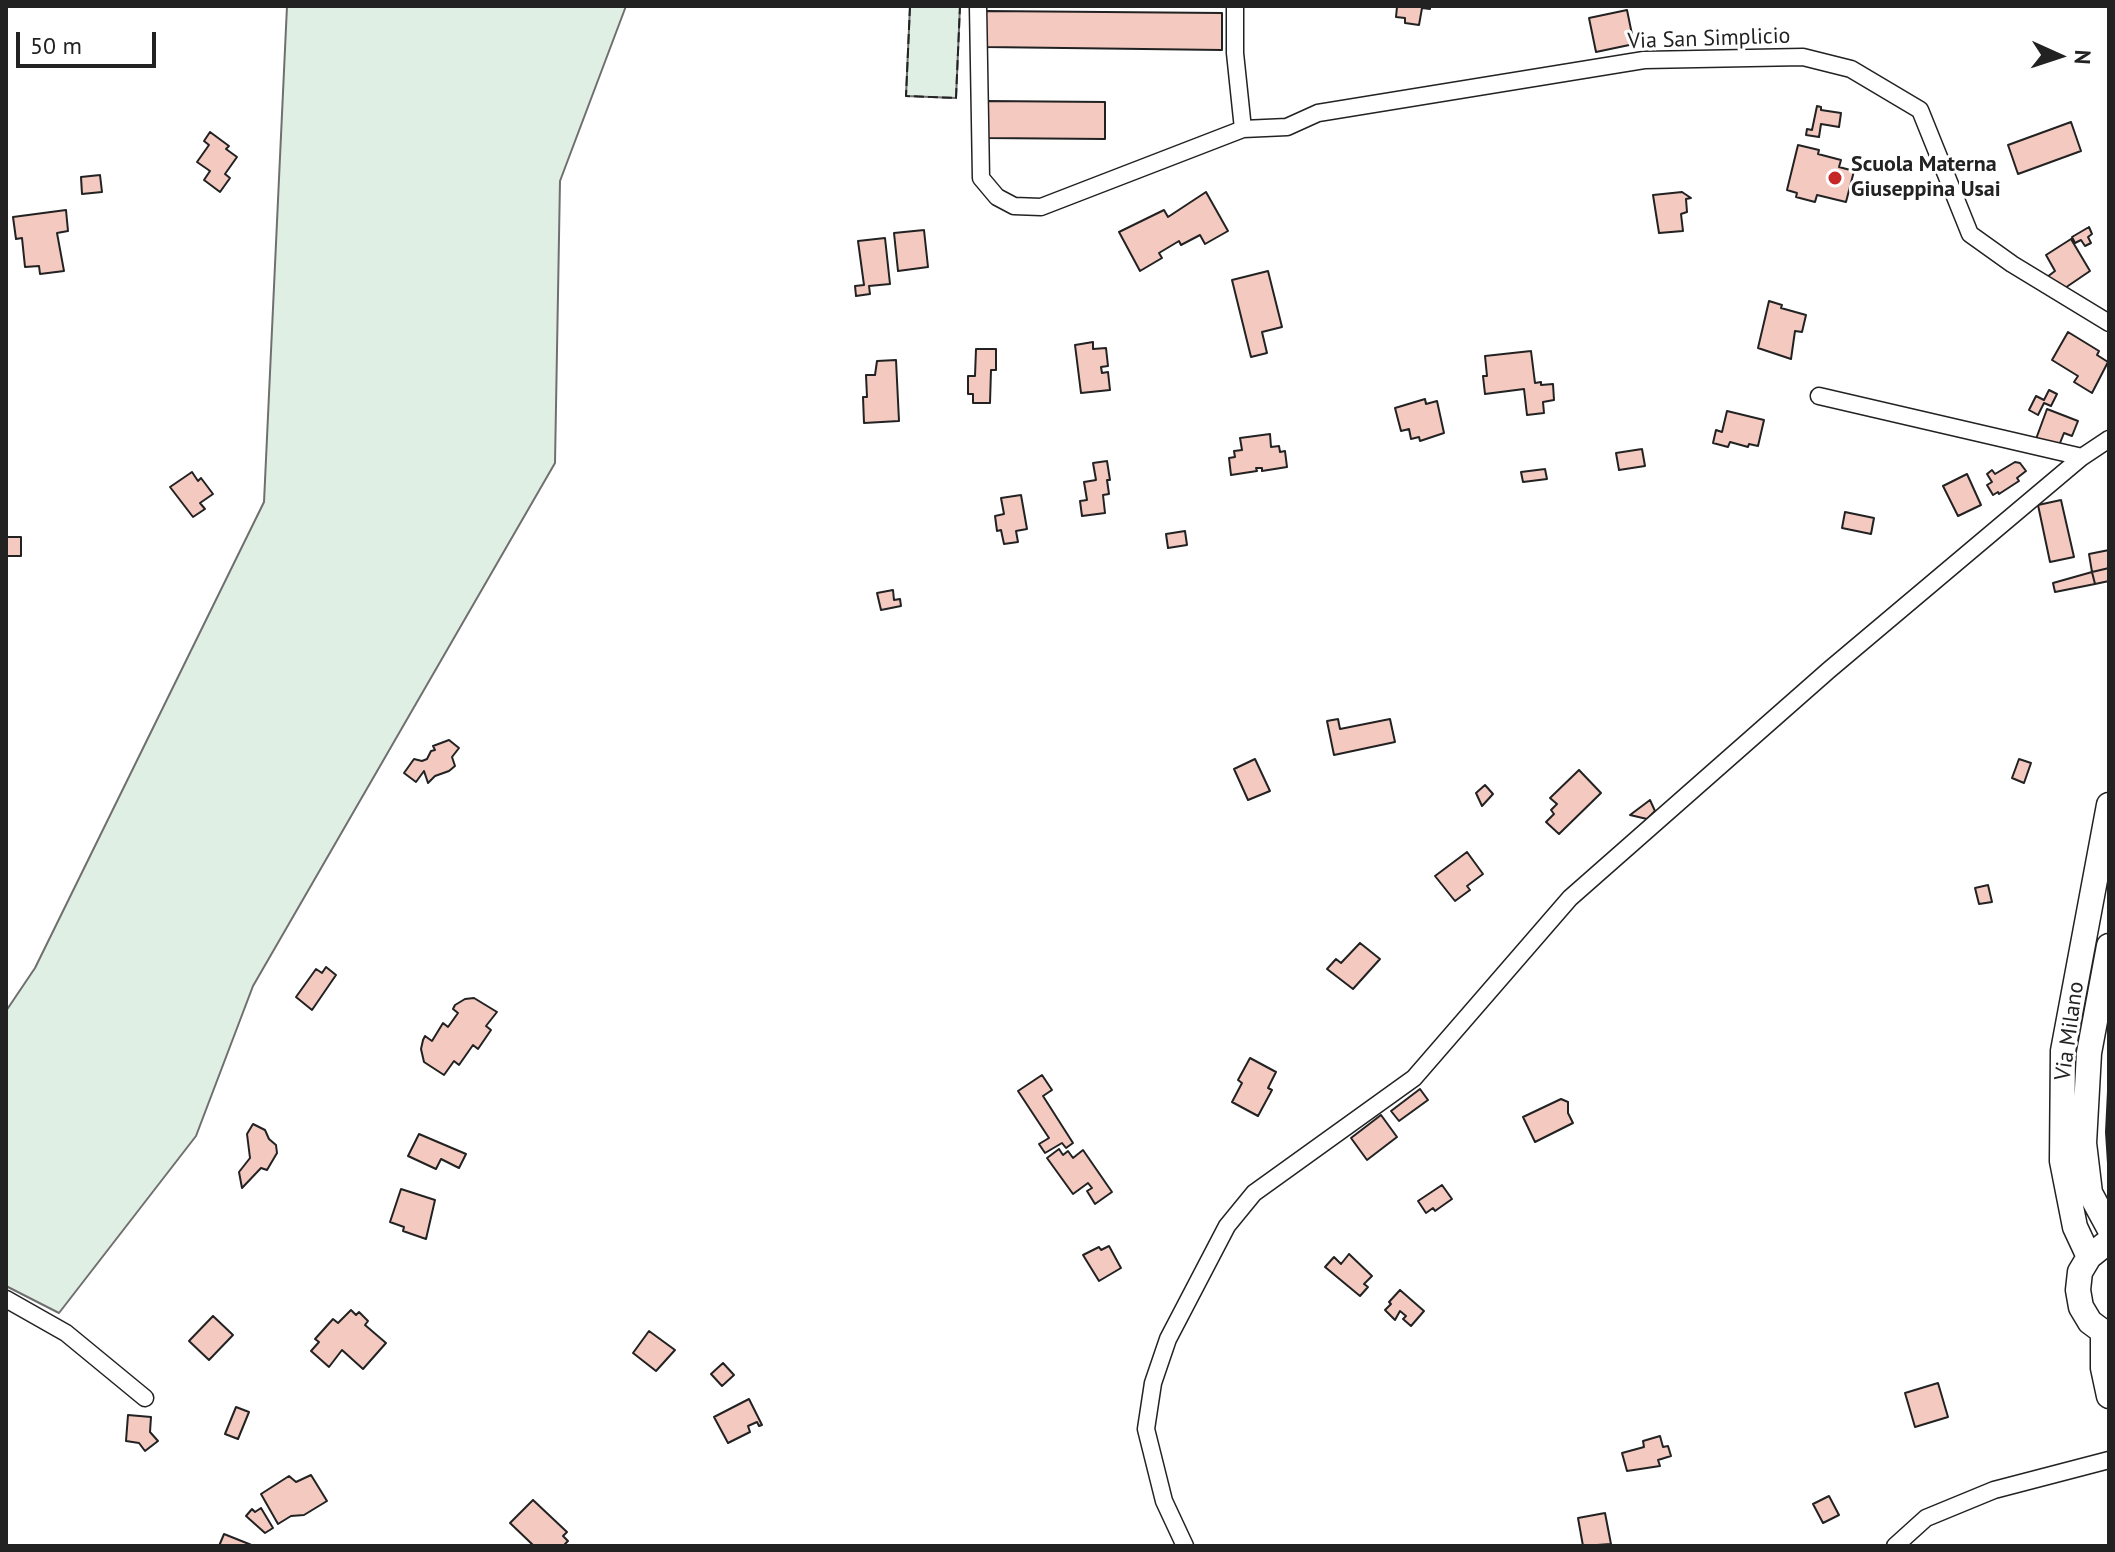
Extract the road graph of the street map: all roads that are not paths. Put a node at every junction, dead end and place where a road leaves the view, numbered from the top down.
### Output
1 (978, 6) edge
2 (1235, 6) edge
3 (1243, 129) junction
4 (2109, 323) edge
5 (1819, 396) dead end
6 (2109, 439) edge
7 (2082, 457) junction
8 (2109, 805) edge
9 (2109, 946) edge
10 (2109, 1228) edge
11 (2109, 1241) edge
12 (2089, 1257) junction
13 (6, 1299) edge
14 (2106, 1334) edge
15 (2109, 1396) edge
16 (145, 1398) dead end
17 (2109, 1460) edge
18 (1185, 1546) edge
19 (1895, 1546) edge

1 - 3 street, Via San Simplicio
2 - 3 street
3 - 4 street, Via San Simplicio
5 - 7 street
6 - 7 street
7 - 18 street
8 - 12 main road, Via Milano
9 - 10 main road, Via Milano
11 - 12 main road
12 - 14 main road
13 - 16 street
14 - 15 main road
17 - 19 street

